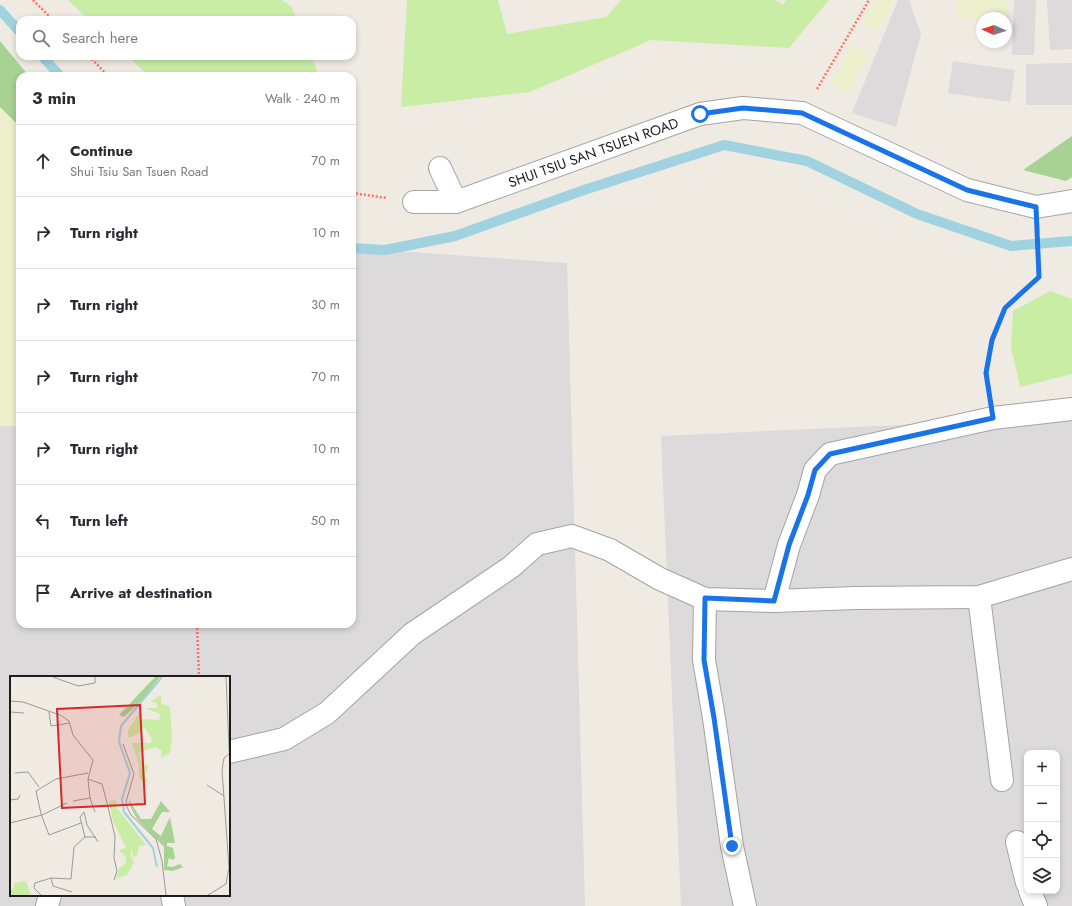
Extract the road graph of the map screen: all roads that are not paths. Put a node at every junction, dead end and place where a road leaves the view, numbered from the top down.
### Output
1 (440, 168) dead end
2 (1072, 201) edge
3 (414, 202) road end
4 (456, 202) junction
5 (1072, 409) edge
6 (1072, 569) edge
7 (979, 597) junction
8 (705, 598) junction
9 (774, 601) junction
10 (230, 752) edge
11 (1002, 780) dead end
12 (1017, 842) dead end
13 (1024, 877) edge
14 (1031, 894) edge
15 (50, 896) edge
16 (172, 896) edge
17 (47, 906) edge
18 (174, 906) edge
19 (745, 906) edge
20 (1036, 906) edge

1 - 4 street
2 - 4 street, SHUI TSIU SAN TSUEN ROAD
3 - 4 street, SHUI TSIU SAN TSUEN ROAD
5 - 9 street
6 - 7 street
7 - 9 street
7 - 11 street
8 - 9 street
8 - 10 street
8 - 19 street
12 - 13 street
14 - 20 street
15 - 17 street
16 - 18 street

